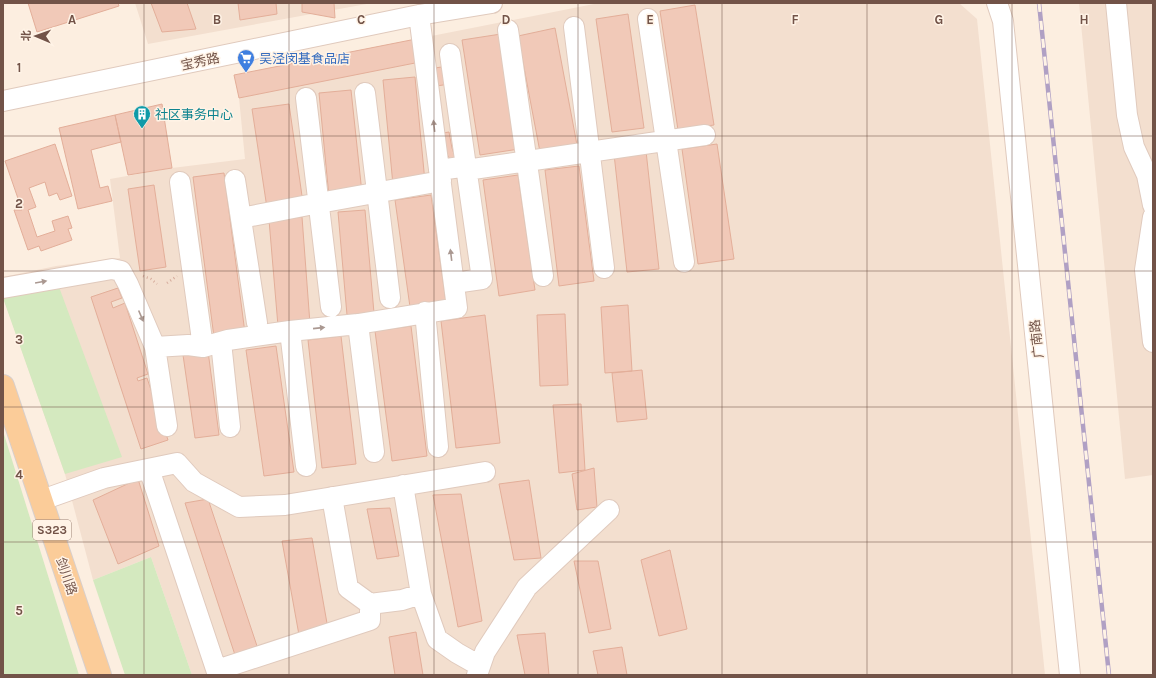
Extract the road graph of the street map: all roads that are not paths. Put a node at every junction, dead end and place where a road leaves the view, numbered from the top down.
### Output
1 (492, 3) edge
2 (997, 3) edge
3 (1116, 3) edge
4 (419, 16) junction
5 (648, 19) dead end
6 (574, 27) dead end
7 (508, 30) dead end
8 (450, 54) dead end
9 (365, 93) dead end
10 (306, 98) dead end
11 (3, 101) edge
12 (704, 135) dead end
13 (665, 141) junction
14 (590, 152) junction
15 (527, 161) junction
16 (466, 168) junction
17 (440, 176) junction
18 (235, 180) dead end
19 (180, 182) dead end
20 (377, 192) junction
21 (318, 203) junction
22 (1153, 205) edge
23 (1153, 217) edge
24 (241, 218) junction
25 (684, 262) dead end
26 (604, 268) dead end
27 (543, 276) dead end
28 (454, 284) junction
29 (3, 288) edge
30 (390, 298) dead end
31 (331, 307) dead end
32 (425, 312) junction
33 (257, 323) dead end
34 (358, 324) junction
35 (290, 331) junction
36 (1153, 342) edge
37 (212, 344) junction
38 (155, 347) junction
39 (3, 386) edge
40 (168, 426) dead end
41 (230, 427) dead end
42 (438, 448) dead end
43 (374, 452) dead end
44 (306, 466) dead end
45 (149, 469) junction
46 (485, 472) dead end
47 (403, 485) junction
48 (332, 497) junction
49 (42, 500) junction
50 (609, 510) dead end
51 (421, 594) junction
52 (370, 604) junction
53 (478, 670) edge
54 (218, 673) edge
55 (100, 675) edge
56 (1070, 675) edge

1 - 4 street, 宝秀路
2 - 56 street, 广南路
3 - 22 street
4 - 11 street, 宝秀路
17 -> 4 street
5 - 13 street
6 - 14 street
7 - 15 street
8 - 16 street
9 - 20 street
10 - 21 street
12 - 13 street
13 - 14 street
13 - 25 street
14 - 15 street
14 - 26 street
15 - 16 street
15 - 27 street
16 - 17 street
16 - 28 street
17 - 20 street
28 -> 17 street
18 - 24 street
19 - 37 street
20 - 21 street
20 - 30 street
21 - 24 street
21 - 31 street
23 - 36 street
24 - 33 street
28 - 32 street
29 -> 38 street
32 - 34 street
32 - 42 street
35 -> 34 street
34 - 43 street
35 - 37 street
35 - 44 street
37 - 38 street
37 - 41 street
38 - 40 street
39 - 49 main road, 剑川路 / S323
45 - 48 street
45 - 49 street
45 - 54 street
46 - 47 street
47 - 48 street
47 - 51 street
48 - 52 street
49 - 55 main road, 剑川路 / S323
50 - 53 street
51 - 52 street
51 - 53 street
52 - 54 street

